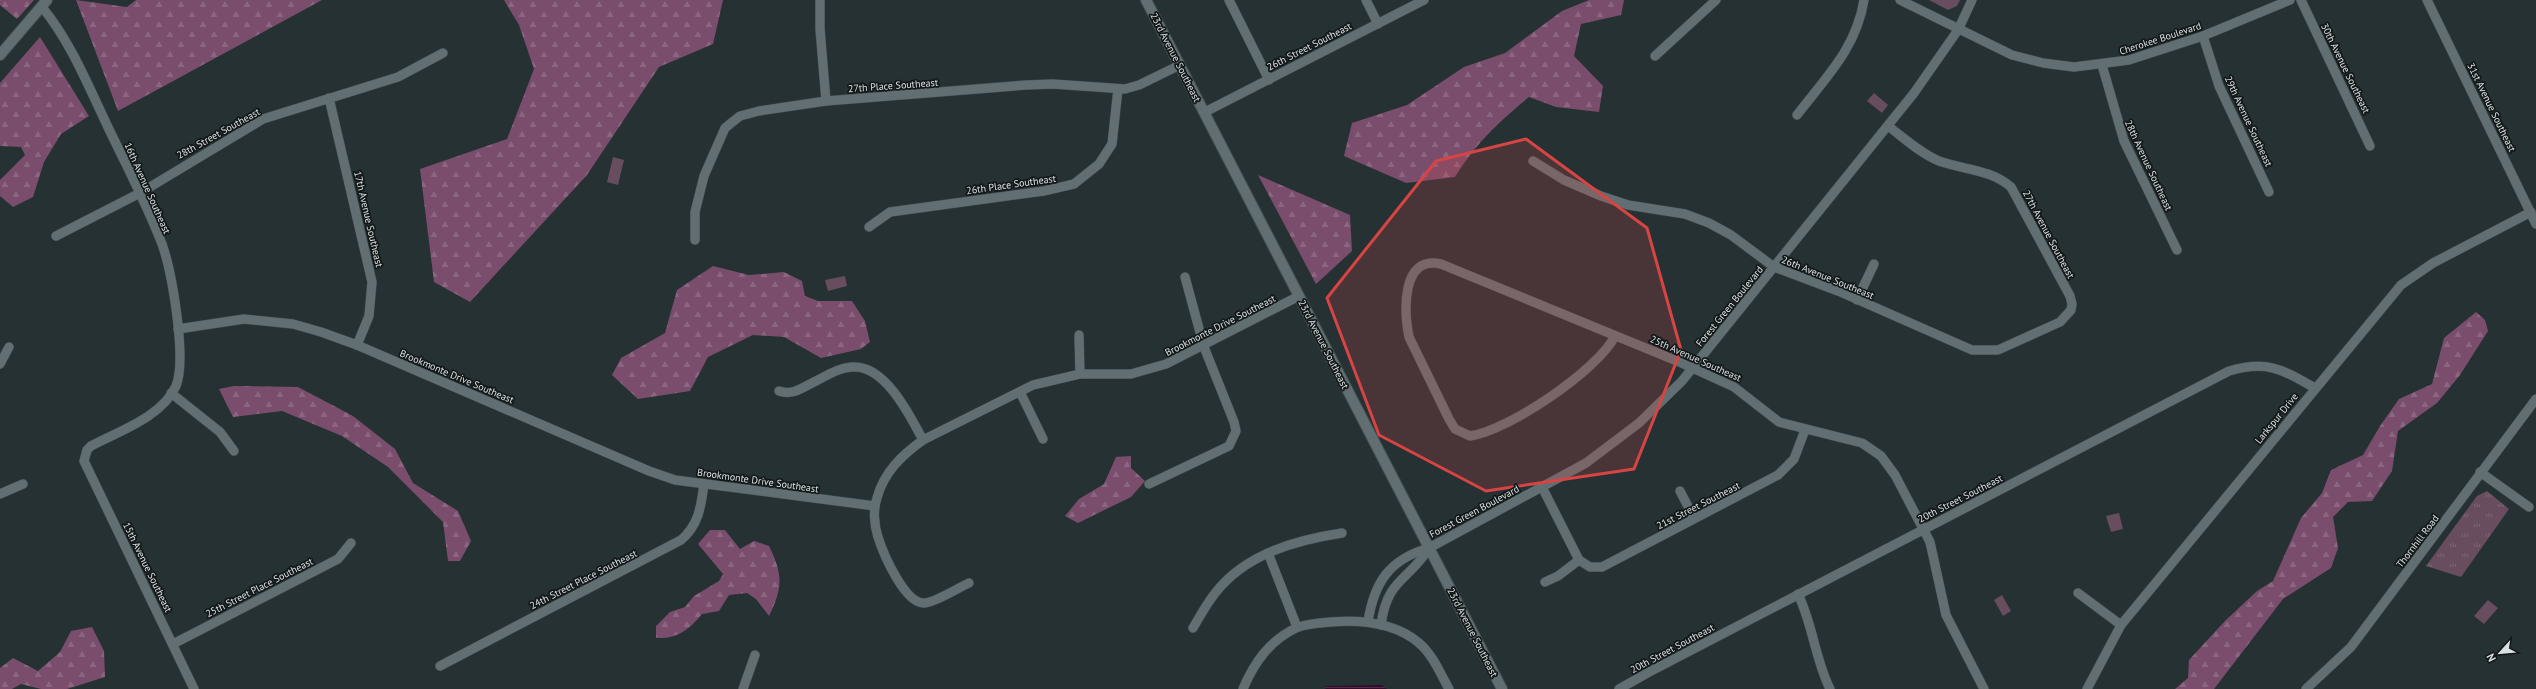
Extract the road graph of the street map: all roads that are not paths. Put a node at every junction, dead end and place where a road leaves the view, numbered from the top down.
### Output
1 (820, 0) edge
2 (1146, 0) edge
3 (1229, 0) edge
4 (1366, 0) edge
5 (1424, 0) edge
6 (1716, 0) edge
7 (1864, 0) edge
8 (1900, 0) edge
9 (1972, 0) edge
10 (2290, 0) edge
11 (2300, 0) edge
12 (2427, 0) edge
13 (45, 4) edge
14 (1378, 24) junction
15 (1958, 30) junction
16 (2203, 36) junction
17 (443, 53) dead end
18 (0, 54) edge
19 (1655, 56) dead end
20 (1180, 65) junction
21 (2102, 65) junction
22 (1269, 80) junction
23 (1118, 89) junction
24 (329, 98) junction
25 (826, 101) junction
26 (1204, 112) junction
27 (1797, 115) dead end
28 (1888, 126) junction
29 (2370, 146) dead end
30 (1533, 161) dead end
31 (2269, 192) dead end
32 (140, 193) junction
33 (2531, 212) junction
34 (2536, 224) edge
35 (868, 228) dead end
36 (56, 236) dead end
37 (695, 240) dead end
38 (2177, 250) dead end
39 (1874, 264) dead end
40 (1774, 267) junction
41 (1185, 277) dead end
42 (1299, 296) junction
43 (1857, 300) junction
44 (2071, 310) joint
45 (178, 329) junction
46 (1079, 335) dead end
47 (1615, 336) junction
48 (357, 345) junction
49 (9, 347) dead end
50 (1204, 347) junction
51 (0, 364) edge
52 (1692, 370) junction
53 (1080, 374) junction
54 (2315, 388) junction
55 (779, 391) dead end
56 (1020, 392) junction
57 (171, 393) junction
58 (2536, 398) edge
59 (1805, 430) junction
60 (1043, 439) dead end
61 (923, 440) junction
62 (234, 451) dead end
63 (85, 455) joint
64 (2480, 472) junction
65 (23, 484) dead end
66 (704, 484) junction
67 (1149, 484) dead end
68 (1542, 487) junction
69 (1680, 490) dead end
70 (0, 494) edge
71 (875, 506) junction
72 (2529, 507) dead end
73 (1694, 518) junction
74 (1923, 529) junction
75 (1342, 533) dead end
76 (351, 543) dead end
77 (1429, 548) junction
78 (1268, 553) junction
79 (1579, 560) junction
80 (1545, 582) dead end
81 (969, 583) dead end
82 (2078, 593) dead end
83 (1798, 594) junction
84 (1368, 622) junction
85 (1381, 625) junction
86 (2121, 625) junction
87 (1297, 627) junction
88 (1192, 628) dead end
89 (173, 644) junction
90 (755, 655) dead end
91 (440, 666) dead end
92 (194, 689) edge
93 (743, 689) edge
94 (1243, 689) edge
95 (1448, 689) edge
96 (1502, 689) edge
97 (1619, 689) edge
98 (1830, 689) edge
99 (1984, 689) edge
100 (2087, 689) edge
101 (2306, 689) edge

1 - 25 street
2 - 20 street, 23rd Avenue Southeast
3 - 22 street
4 - 14 street
5 - 14 street, 26th Street Southeast
6 - 19 street
7 - 27 street
8 - 15 street, Cherokee Boulevard
9 - 15 street, Forest Green Boulevard
10 - 16 street, Cherokee Boulevard
11 - 29 street, 30th Avenue Southeast
12 - 33 street, 31st Avenue Southeast
13 - 18 street
13 - 32 street, 16th Avenue Southeast
14 - 22 street, 26th Street Southeast
15 - 21 street, Cherokee Boulevard
15 - 28 street, Forest Green Boulevard
16 - 21 street, Cherokee Boulevard
16 - 31 street, 29th Avenue Southeast
17 - 24 street, 28th Street Southeast
20 - 23 street, 27th Place Southeast
20 - 26 street, 23rd Avenue Southeast
21 - 38 street, 28th Avenue Southeast
22 - 26 street, 26th Street Southeast
23 - 25 street, 27th Place Southeast
23 - 35 street, 26th Place Southeast
24 - 32 street, 28th Street Southeast
24 - 48 street, 17th Avenue Southeast
25 - 37 street, 27th Place Southeast
26 - 42 street, 23rd Avenue Southeast
28 - 40 street, Forest Green Boulevard
28 - 44 street, 27th Avenue Southeast
30 - 40 street, 26th Avenue Southeast
32 - 36 street, 28th Street Southeast
32 - 45 street, 16th Avenue Southeast
33 - 34 street, 31st Avenue Southeast
33 - 54 street, Larkspur Drive
39 - 43 street
40 - 43 street, 26th Avenue Southeast
40 - 52 street, Forest Green Boulevard
41 - 50 street
42 - 50 street, Brookmonte Drive Southeast
42 - 77 street, 23rd Avenue Southeast
43 - 44 street, 26th Avenue Southeast
45 - 48 street, Brookmonte Drive Southeast
45 - 57 street, 16th Avenue Southeast
46 - 53 street
47 - 47 street, 25th Avenue Southeast
47 - 52 street, 25th Avenue Southeast
48 - 66 street, Brookmonte Drive Southeast
49 - 51 street
50 - 53 street, Brookmonte Drive Southeast
50 - 67 street
52 - 59 street, 25th Avenue Southeast
52 - 68 street, Forest Green Boulevard
53 - 56 street, Brookmonte Drive Southeast
54 - 74 street, 20th Street Southeast
54 - 86 street, Larkspur Drive
55 - 61 street
56 - 60 street
56 - 61 street, Brookmonte Drive Southeast
57 - 62 street
57 - 63 street, 16th Avenue Southeast
58 - 64 street, Thornhill Road
59 - 73 street, 21st Street Southeast
59 - 74 street, 25th Avenue Southeast
61 - 71 street, Brookmonte Drive Southeast
63 - 89 street, 15th Avenue Southeast
64 - 72 street
64 - 101 street, Thornhill Road
65 - 70 street
66 - 71 street, Brookmonte Drive Southeast
66 - 91 street, 24th Street Place Southeast
68 - 77 street, Forest Green Boulevard
68 - 79 street
69 - 73 street
71 - 81 street
73 - 79 street, 21st Street Southeast
74 - 83 street, 20th Street Southeast
74 - 99 street, 25th Avenue Southeast
75 - 78 street
76 - 89 street, 25th Street Place Southeast
77 - 84 street, Forest Green Boulevard
77 - 85 street
77 - 96 street, 23rd Avenue Southeast
78 - 87 street
78 - 88 street
79 - 80 street
82 - 86 street
83 - 97 street, 20th Street Southeast
83 - 98 street
84 - 85 street
84 - 87 street
85 - 95 street
86 - 100 street, Larkspur Drive
87 - 94 street
89 - 92 street, 15th Avenue Southeast
90 - 93 street

